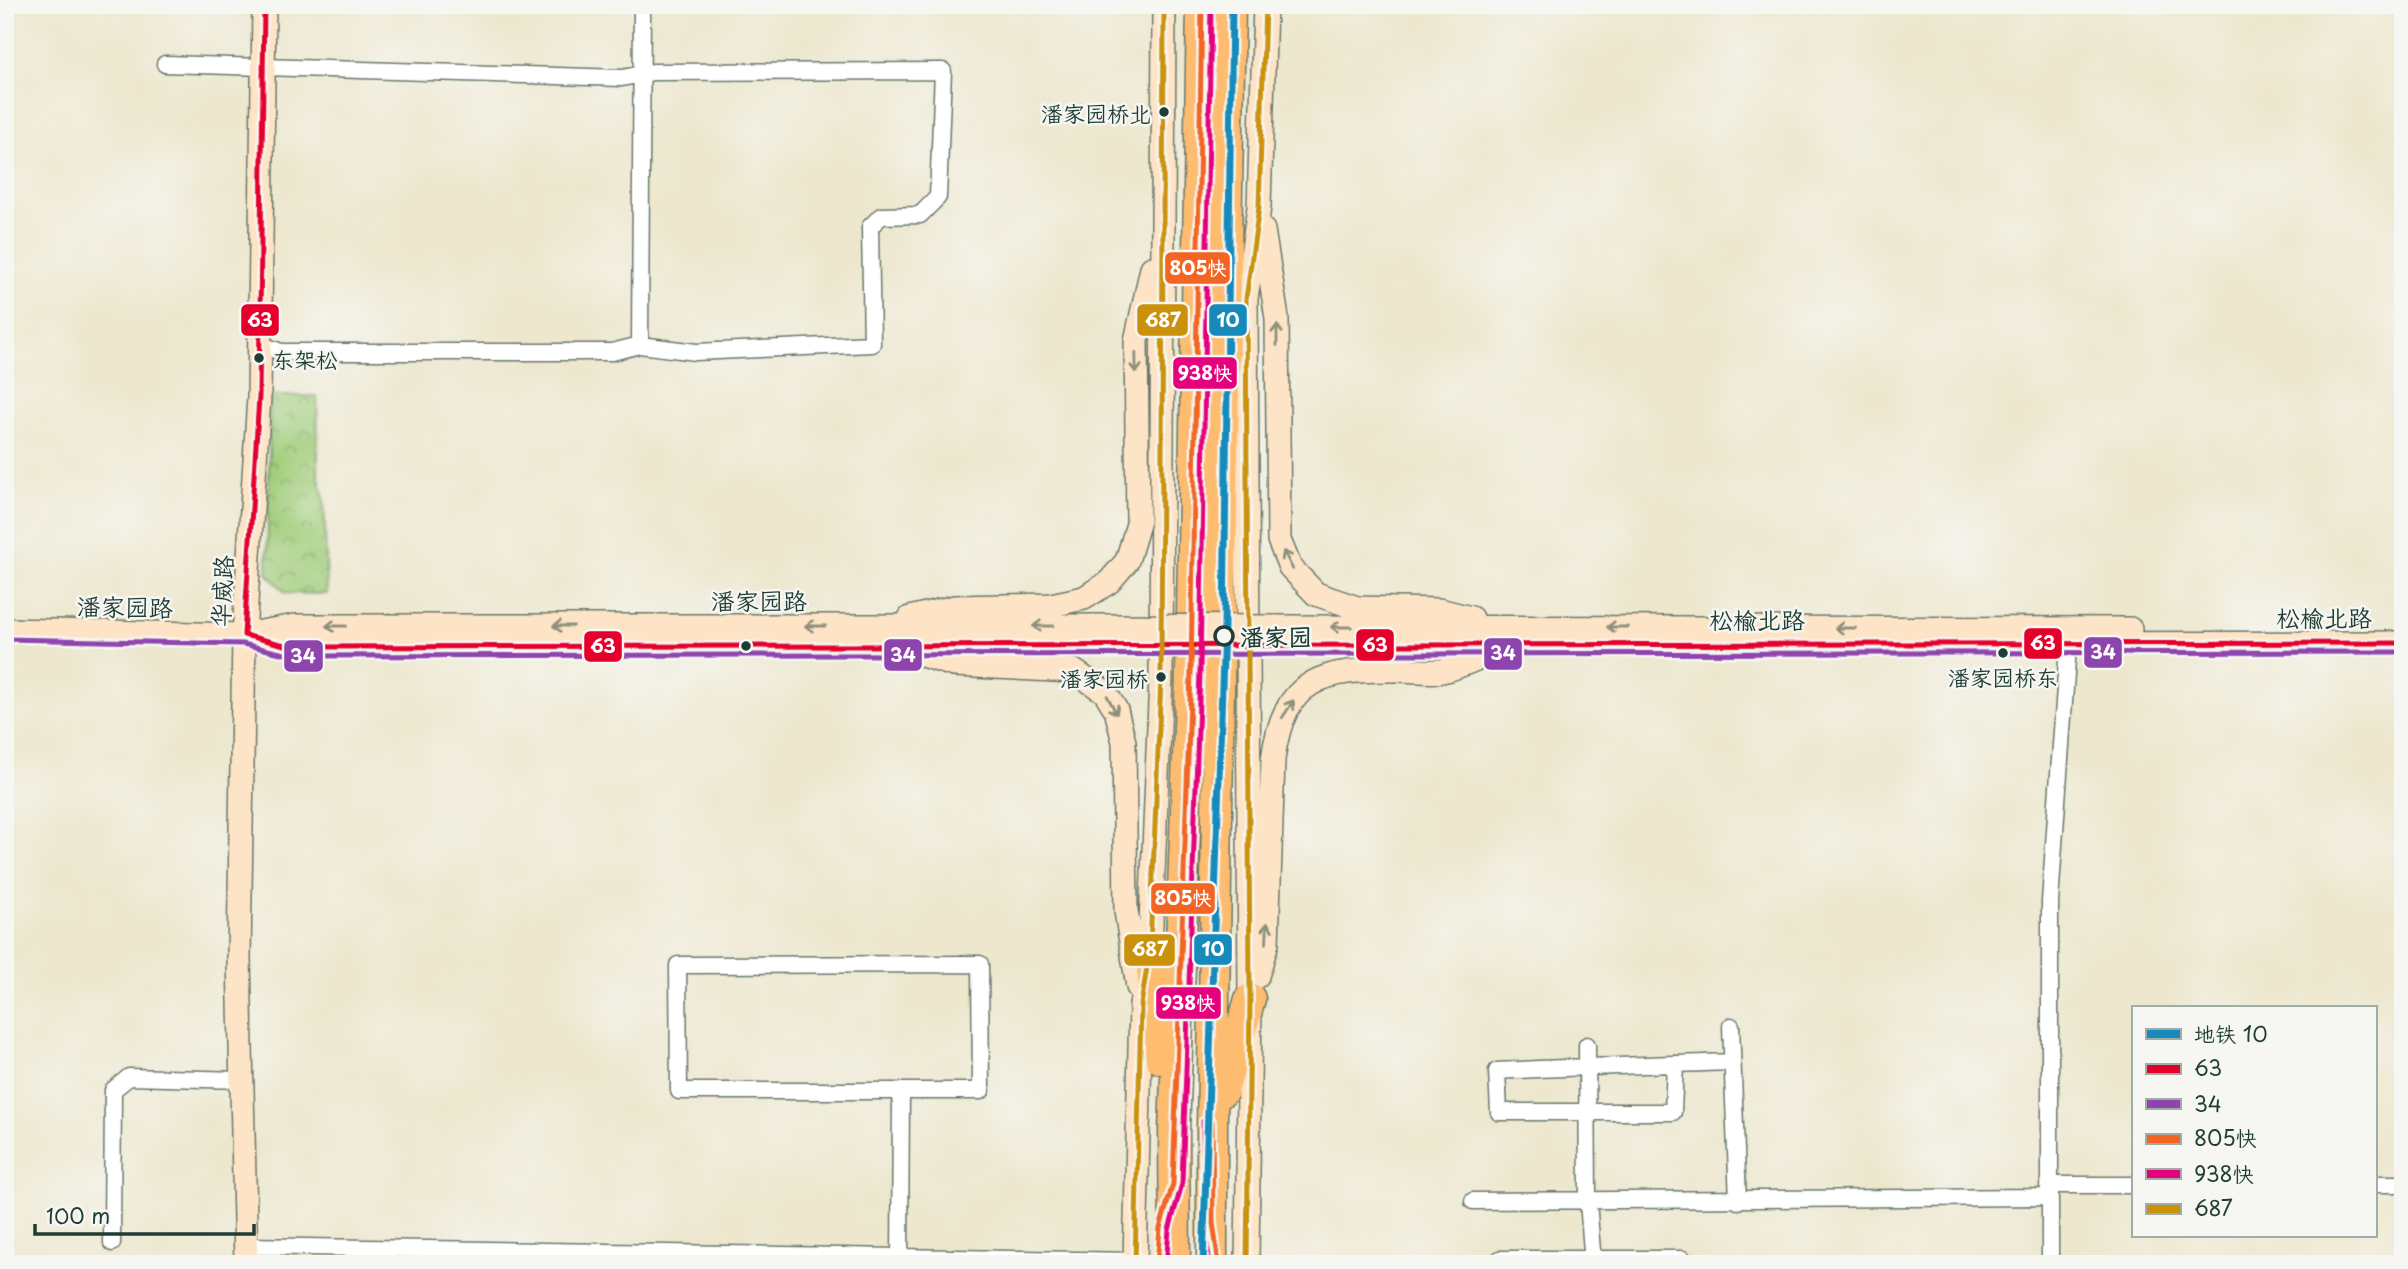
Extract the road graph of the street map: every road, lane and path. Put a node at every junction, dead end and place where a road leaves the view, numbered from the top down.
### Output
1 (264, 5) edge
2 (642, 5) edge
3 (1164, 5) edge
4 (1202, 5) edge
5 (1230, 5) edge
6 (1265, 5) edge
7 (164, 64) dead end
8 (263, 67) junction
9 (639, 75) junction
10 (1259, 206) junction
11 (1162, 224) junction
12 (260, 344) junction
13 (640, 345) junction
14 (1206, 599) junction
15 (875, 627) junction
16 (5, 630) edge
17 (2403, 630) edge
18 (244, 635) junction
19 (1111, 635) junction
20 (1507, 637) junction
21 (2403, 643) edge
22 (890, 645) junction
23 (2068, 645) junction
24 (1205, 671) junction
25 (1150, 948) junction
26 (1250, 999) junction
27 (1140, 1005) junction
28 (1731, 1026) dead end
29 (1587, 1045) dead end
30 (1732, 1062) junction
31 (1675, 1064) junction
32 (1587, 1067) junction
33 (240, 1080) junction
34 (901, 1091) junction
35 (1587, 1111) junction
36 (1212, 1128) junction
37 (1174, 1131) junction
38 (1174, 1184) junction
39 (2376, 1184) edge
40 (2403, 1184) edge
41 (2132, 1185) edge
42 (2048, 1191) junction
43 (1473, 1201) dead end
44 (1588, 1201) junction
45 (1738, 1201) junction
46 (1213, 1223) junction
47 (112, 1243) dead end
48 (246, 1255) edge
49 (685, 1259) edge
50 (900, 1260) edge
51 (1592, 1261) edge
52 (1142, 1263) edge
53 (1175, 1264) edge
54 (1212, 1264) edge
55 (1219, 1264) edge
56 (1247, 1264) edge
57 (1500, 1264) edge
58 (1683, 1264) edge
59 (2050, 1264) edge

1 - 8 street, 华威路
2 - 9 street
3 - 11 street
4 - 14 highway
5 - 14 highway
6 - 10 street
7 - 8 street
8 - 9 street
8 - 12 street, 华威路
9 - 13 street
9 - 13 street
20 -> 10 street
10 - 26 street
11 -> 15 street
11 - 25 street
12 - 13 street
12 - 18 street, 华威路
14 - 24 highway
15 -> 18 street, 潘家园路
19 -> 15 street, 潘家园路
16 - 18 street, 潘家园路
17 -> 20 street, 松榆北路
18 - 22 street, 潘家园路
18 - 33 street, 华威路
19 - 20 street, 松榆北路, bridge
19 - 22 street, 潘家园路
20 - 23 street, 松榆北路
26 -> 20 street
21 - 23 street, 松榆北路
22 -> 27 street
23 - 42 street
24 - 36 highway
24 - 37 highway
25 - 27 street
25 - 37 highway
26 - 36 highway
26 - 56 street
27 - 52 street
28 - 30 street
29 - 32 street
30 - 31 street
30 - 45 street
31 - 32 street
31 - 35 street
32 - 35 street
32 - 35 street
33 - 47 street
33 - 48 street, 华威路
34 - 34 street
34 - 50 street
35 - 44 street
36 - 46 highway
37 - 38 highway
38 - 52 highway
38 - 53 highway
39 - 40 street
41 - 42 street
42 - 45 street
42 - 59 street
43 - 44 street
44 - 45 street
44 - 51 street
46 - 54 highway
46 - 55 highway
48 - 49 street
49 - 50 street
50 - 52 street
51 - 57 street
51 - 58 street

